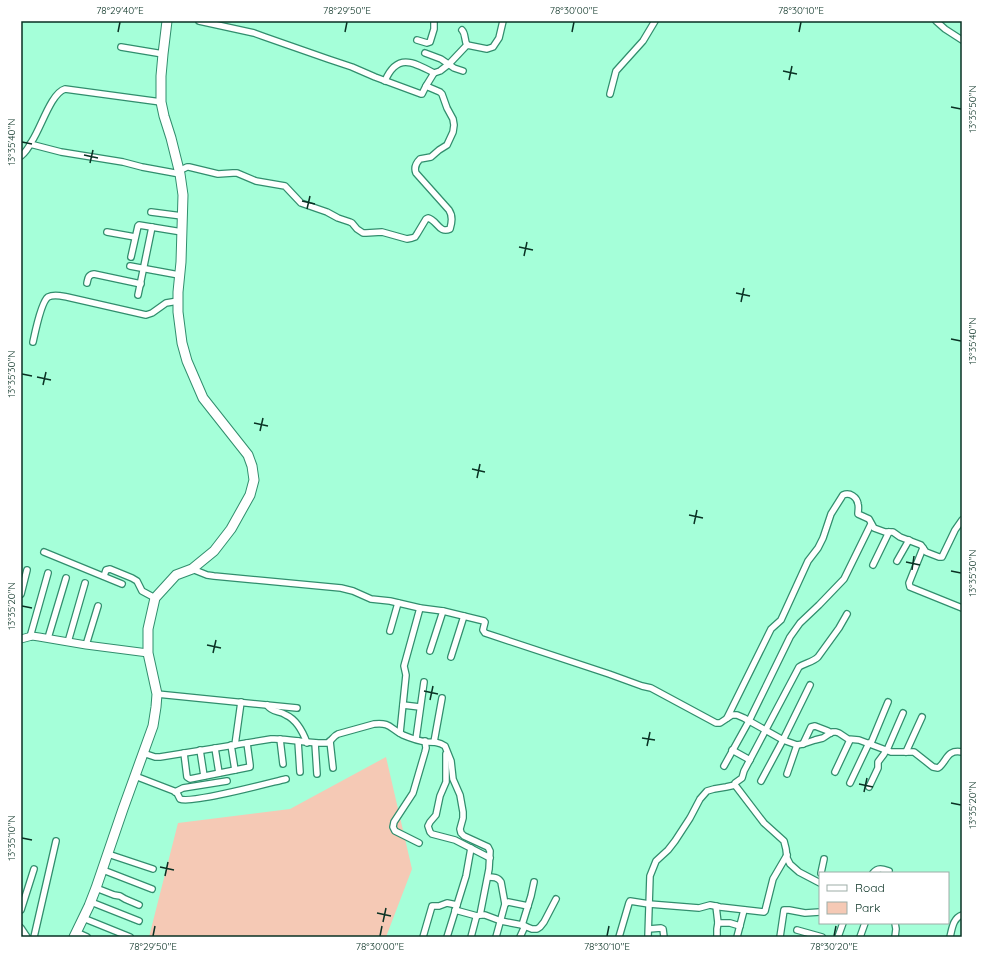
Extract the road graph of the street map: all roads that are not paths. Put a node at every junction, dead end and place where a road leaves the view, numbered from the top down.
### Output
1 (167, 21) edge
2 (199, 21) edge
3 (434, 21) edge
4 (503, 21) edge
5 (655, 21) edge
6 (936, 21) edge
7 (462, 30) dead end
8 (417, 40) dead end
9 (962, 40) edge
10 (467, 45) junction
11 (121, 47) dead end
12 (425, 53) dead end
13 (163, 54) junction
14 (449, 64) junction
15 (463, 70) dead end
16 (434, 73) junction
17 (385, 81) junction
18 (426, 86) junction
19 (610, 94) dead end
20 (161, 102) junction
21 (30, 144) junction
22 (21, 156) edge
23 (180, 172) junction
24 (151, 212) dead end
25 (182, 216) junction
26 (152, 227) junction
27 (107, 232) dead end
28 (182, 232) junction
29 (135, 237) junction
30 (131, 256) dead end
31 (130, 266) dead end
32 (144, 268) junction
33 (180, 275) junction
34 (87, 283) dead end
35 (141, 284) junction
36 (138, 295) dead end
37 (178, 301) junction
38 (33, 342) dead end
39 (962, 520) edge
40 (872, 524) junction
41 (889, 532) junction
42 (908, 540) junction
43 (923, 548) junction
44 (44, 552) dead end
45 (897, 561) dead end
46 (873, 565) dead end
47 (192, 569) junction
48 (27, 570) dead end
49 (48, 573) dead end
50 (104, 576) junction
51 (66, 578) dead end
52 (85, 583) dead end
53 (122, 584) dead end
54 (21, 594) edge
55 (156, 598) junction
56 (398, 603) junction
57 (98, 606) dead end
58 (420, 608) junction
59 (962, 608) edge
60 (443, 612) junction
61 (847, 614) dead end
62 (464, 616) junction
63 (390, 631) dead end
64 (30, 637) junction
65 (48, 638) junction
66 (21, 639) edge
67 (68, 642) junction
68 (86, 645) junction
69 (430, 651) dead end
70 (148, 653) junction
71 (451, 657) dead end
72 (424, 682) dead end
73 (810, 684) dead end
74 (156, 694) junction
75 (442, 698) dead end
76 (241, 702) junction
77 (888, 702) dead end
78 (267, 705) junction
79 (403, 705) junction
80 (420, 707) junction
81 (297, 708) dead end
82 (903, 713) dead end
83 (727, 718) junction
84 (922, 718) dead end
85 (749, 721) junction
86 (765, 730) junction
87 (400, 733) junction
88 (831, 733) junction
89 (280, 739) junction
90 (416, 739) junction
91 (783, 740) junction
92 (850, 740) junction
93 (298, 741) junction
94 (330, 741) junction
95 (425, 741) junction
96 (247, 742) junction
97 (434, 742) junction
98 (307, 743) junction
99 (315, 743) junction
100 (870, 743) junction
101 (800, 744) junction
102 (233, 745) junction
103 (215, 748) junction
104 (200, 750) junction
105 (446, 750) junction
106 (732, 750) junction
107 (887, 750) junction
108 (906, 752) junction
109 (962, 752) edge
110 (143, 753) junction
111 (184, 753) junction
112 (750, 760) junction
113 (283, 764) dead end
114 (724, 766) dead end
115 (334, 768) dead end
116 (235, 770) junction
117 (300, 772) dead end
118 (835, 772) dead end
119 (220, 773) junction
120 (317, 774) dead end
121 (787, 774) dead end
122 (135, 776) junction
123 (204, 776) junction
124 (286, 779) dead end
125 (761, 780) dead end
126 (227, 781) dead end
127 (850, 784) dead end
128 (735, 785) junction
129 (869, 787) dead end
130 (176, 792) junction
131 (56, 840) dead end
132 (419, 843) dead end
133 (471, 848) junction
134 (108, 854) junction
135 (786, 855) junction
136 (490, 858) junction
137 (824, 859) dead end
138 (153, 868) dead end
139 (34, 869) dead end
140 (103, 870) junction
141 (889, 871) dead end
142 (821, 872) edge
143 (874, 872) edge
144 (488, 877) junction
145 (819, 880) edge
146 (534, 882) dead end
147 (96, 888) junction
148 (152, 889) dead end
149 (556, 899) dead end
150 (91, 902) junction
151 (505, 904) junction
152 (649, 904) junction
153 (139, 905) dead end
154 (528, 906) junction
155 (716, 906) junction
156 (456, 908) junction
157 (21, 910) edge
158 (744, 910) junction
159 (819, 912) edge
160 (479, 915) junction
161 (962, 915) edge
162 (83, 918) junction
163 (140, 921) dead end
164 (501, 921) junction
165 (718, 923) junction
166 (843, 924) edge
167 (865, 924) edge
168 (894, 924) edge
169 (523, 925) junction
170 (740, 926) junction
171 (21, 928) edge
172 (648, 929) junction
173 (797, 930) dead end
174 (75, 935) edge
175 (27, 937) edge
176 (34, 937) edge
177 (87, 937) edge
178 (130, 937) edge
179 (423, 937) edge
180 (447, 937) edge
181 (471, 937) edge
182 (496, 937) edge
183 (520, 937) edge
184 (619, 937) edge
185 (648, 937) edge
186 (664, 937) edge
187 (717, 937) edge
188 (737, 937) edge
189 (780, 937) edge
190 (822, 937) edge
191 (838, 937) edge
192 (860, 937) edge
193 (895, 937) edge
194 (950, 937) edge

1 - 13 highway
2 - 17 street
3 - 8 street
4 - 10 street
5 - 19 street
6 - 9 street
7 - 10 street
10 - 14 street
11 - 13 street
12 - 14 street
13 - 20 highway
14 - 15 street
14 - 16 street
16 - 17 street
16 - 18 street
17 - 18 street
18 - 23 street
20 - 21 street
20 - 23 highway
21 - 22 street
21 - 23 street
23 - 25 highway
24 - 25 street
25 - 28 highway
26 - 28 street
26 - 29 street
26 - 32 street
27 - 29 street
28 - 33 highway
29 - 30 street
31 - 32 street
32 - 33 street
32 - 35 street
33 - 37 highway
34 - 35 street
35 - 36 street
37 - 38 street
37 - 47 highway
39 - 43 street
40 - 41 street
40 - 83 street
40 - 85 street
41 - 42 street
41 - 46 street
42 - 43 street
42 - 45 street
43 - 59 street
44 - 50 street
47 - 55 highway
47 - 56 street
48 - 54 street
49 - 64 street
50 - 53 street
50 - 55 street
51 - 65 street
52 - 67 street
55 - 70 highway
56 - 58 street
56 - 63 street
57 - 68 street
58 - 60 street
58 - 79 street
60 - 62 street
60 - 69 street
61 - 86 street
62 - 71 street
62 - 83 street
64 - 65 street
64 - 66 street
65 - 67 street
67 - 68 street
68 - 70 street
70 - 74 highway
72 - 80 street
73 - 91 street
74 - 76 street
74 - 110 highway
75 - 97 street
76 - 78 street
76 - 102 street
77 - 100 street
78 - 81 street
78 - 98 street
79 - 80 street
79 - 87 street
80 - 90 street
82 - 107 street
83 - 85 street
84 - 108 street
85 - 86 street
85 - 106 street
86 - 91 street
86 - 112 street
87 - 90 street
87 - 94 street
88 - 92 street
88 - 101 street
88 - 101 street
89 - 93 street
89 - 96 street
89 - 113 street
90 - 95 street
91 - 101 street
91 - 125 street
92 - 100 street
92 - 118 street
93 - 98 street
93 - 117 street
94 - 99 street
94 - 115 street
95 - 97 street
95 - 132 street
96 - 102 street
96 - 116 street
97 - 105 street
98 - 99 street
99 - 120 street
100 - 107 street
100 - 127 street
101 - 121 street
102 - 103 street
102 - 116 street
103 - 104 street
103 - 119 street
104 - 111 street
104 - 123 street
105 - 133 street
105 - 136 street
106 - 112 street
106 - 114 street
107 - 108 street
107 - 129 street
108 - 109 street
110 - 111 street
110 - 122 highway
111 - 123 street
112 - 128 street
116 - 119 street
119 - 123 street
122 - 130 street
122 - 134 highway
124 - 130 street
126 - 130 street
128 - 135 street
128 - 152 street
131 - 176 street
133 - 136 street
133 - 156 street
134 - 138 street
134 - 140 highway
135 - 145 street
135 - 158 street
136 - 144 street
137 - 142 street
139 - 157 street
140 - 147 highway
140 - 148 street
141 - 143 street
144 - 151 street
144 - 160 street
146 - 154 street
147 - 150 highway
147 - 153 street
149 - 169 street
150 - 162 highway
150 - 163 street
151 - 154 street
151 - 164 street
152 - 155 street
152 - 172 street
152 - 184 street
154 - 169 street
155 - 158 street
155 - 165 street
156 - 160 street
156 - 179 street
156 - 180 street
158 - 170 street
159 - 189 street
160 - 164 street
160 - 181 street
161 - 194 street
162 - 174 highway
162 - 178 street
164 - 169 street
164 - 182 street
165 - 170 street
165 - 187 street
166 - 191 street
167 - 192 street
168 - 193 street
169 - 183 street
170 - 188 street
171 - 175 street
172 - 185 street
172 - 186 street
173 - 190 street
174 - 177 street

